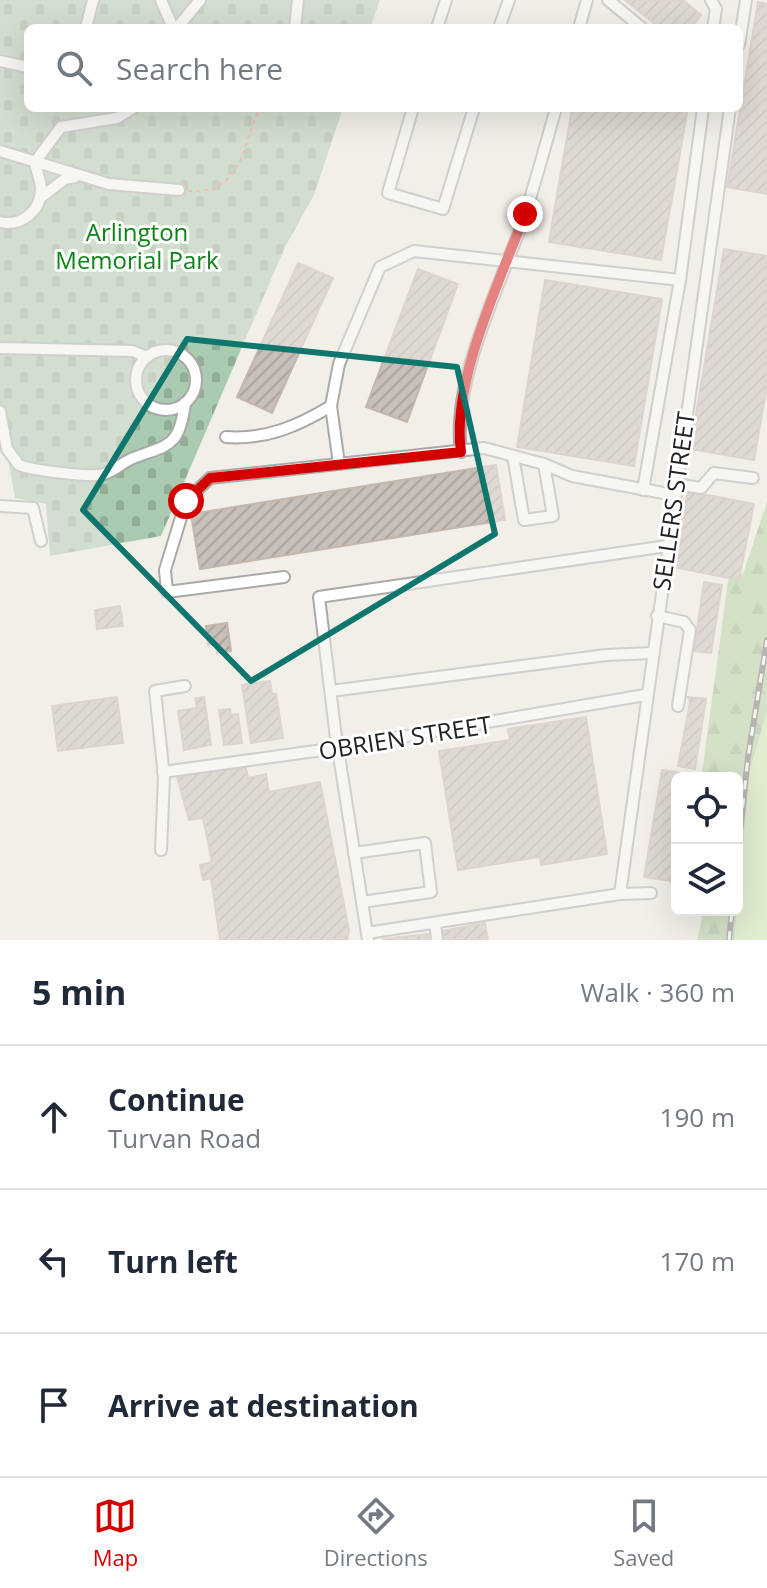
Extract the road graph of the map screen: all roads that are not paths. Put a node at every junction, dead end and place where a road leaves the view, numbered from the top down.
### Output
1 (93, 0) edge
2 (161, 0) edge
3 (200, 0) edge
4 (298, 0) edge
5 (446, 0) edge
6 (509, 0) edge
7 (587, 0) edge
8 (608, 0) edge
9 (711, 0) edge
10 (746, 0) edge
11 (87, 24) edge
12 (173, 24) edge
13 (179, 24) edge
14 (295, 24) edge
15 (438, 24) edge
16 (500, 24) edge
17 (584, 24) edge
18 (637, 24) edge
19 (714, 24) edge
20 (742, 24) edge
21 (2, 64) edge
22 (24, 67) edge
23 (127, 112) edge
24 (412, 112) edge
25 (473, 112) edge
26 (555, 112) edge
27 (702, 112) edge
28 (729, 112) edge
29 (3, 154) edge
30 (35, 162) junction
31 (78, 177) junction
32 (179, 190) road end
33 (40, 198) junction
34 (0, 222) edge
35 (507, 263) junction
36 (680, 280) junction
37 (0, 348) edge
38 (147, 357) junction
39 (185, 403) junction
40 (331, 406) junction
41 (0, 411) edge
42 (226, 437) dead end
43 (461, 452) junction
44 (513, 456) junction
45 (339, 464) junction
46 (544, 464) junction
47 (753, 478) dead end
48 (643, 490) junction
49 (674, 490) junction
50 (0, 506) edge
51 (41, 541) dead end
52 (667, 546) junction
53 (284, 577) dead end
54 (657, 616) junction
55 (652, 653) junction
56 (185, 686) dead end
57 (331, 691) junction
58 (645, 695) junction
59 (678, 706) dead end
60 (337, 748) junction
61 (163, 772) junction
62 (161, 850) dead end
63 (354, 853) junction
64 (651, 893) dead end
65 (620, 894) junction
66 (362, 902) junction
67 (435, 923) junction
68 (368, 937) edge
69 (437, 940) edge

1 - 11 street
2 - 12 street
3 - 13 street
4 - 14 street
5 - 15 street
6 - 16 street
7 - 17 street
8 - 18 street
9 - 19 street
10 - 20 street
21 - 22 street
23 - 30 street
24 - 25 street
26 - 35 street
27 - 36 street
28 - 49 street, SELLERS STREET
29 - 30 street
30 - 31 street
30 - 33 street
31 - 32 street
31 - 33 street
33 - 34 street
35 - 36 street
35 - 40 street
35 - 43 street
36 - 48 street
37 - 38 street
38 - 39 street
38 - 39 street
39 - 41 street
40 - 42 street
40 - 45 street
43 - 44 street
43 - 45 street
44 - 46 street
44 - 46 street
45 - 53 street
46 - 48 street
47 - 49 street
48 - 49 street
49 - 52 street, SELLERS STREET
50 - 51 street
52 - 54 street, SELLERS STREET
52 - 57 street
54 - 55 street, SELLERS STREET
54 - 59 street
55 - 57 street
55 - 58 street, SELLERS STREET
56 - 61 street
57 - 60 street
58 - 60 street, OBRIEN STREET
58 - 65 street, SELLERS STREET
60 - 61 street, OBRIEN STREET
60 - 63 street
61 - 62 street
63 - 66 street
63 - 66 street
64 - 65 street
65 - 67 street
66 - 68 street
67 - 68 street
67 - 69 street

